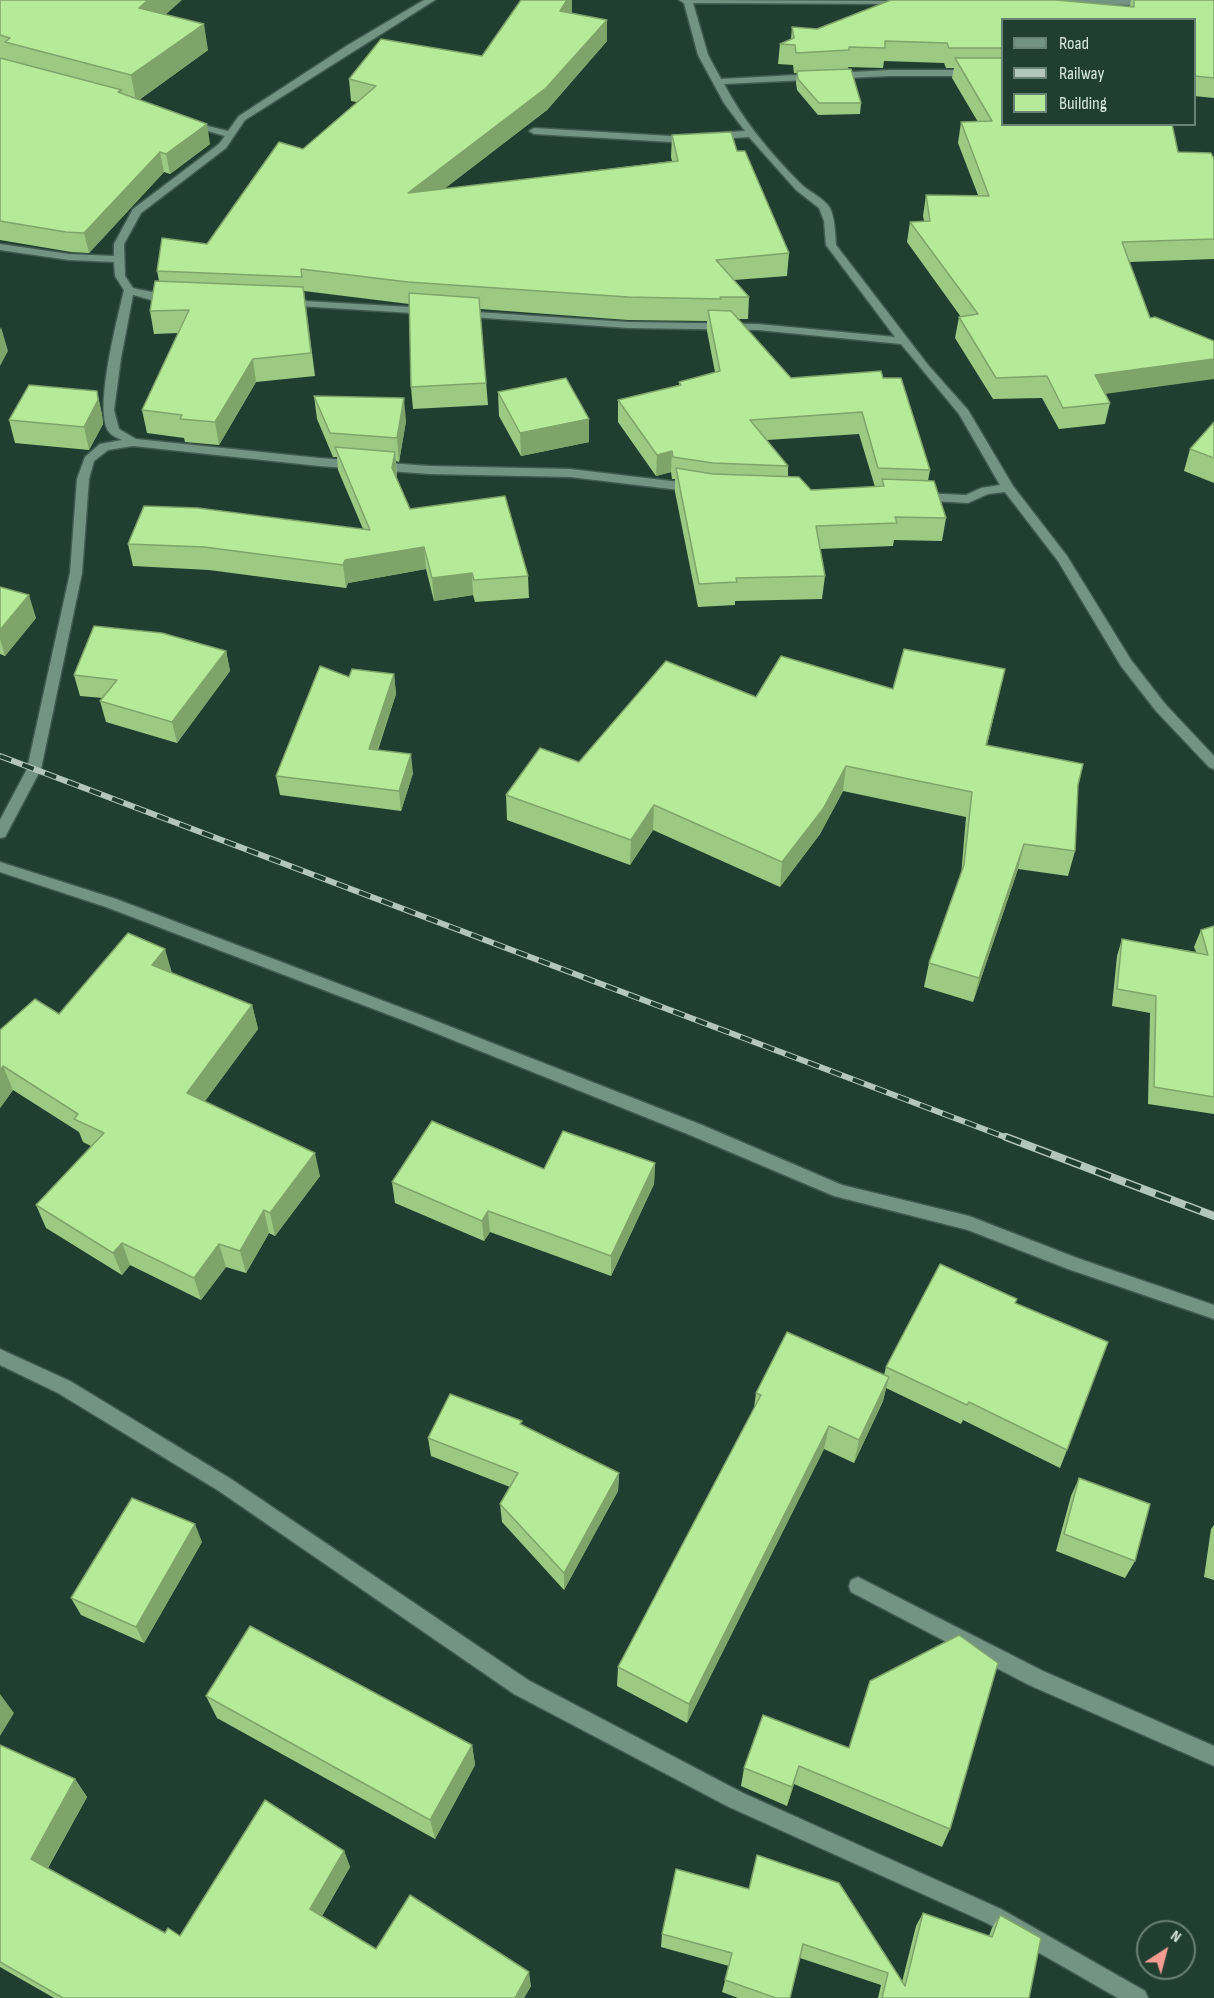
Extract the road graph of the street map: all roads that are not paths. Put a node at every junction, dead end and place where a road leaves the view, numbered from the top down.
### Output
1 (430, 0) edge
2 (687, 0) edge
3 (915, 1) edge
4 (1047, 1) edge
5 (1167, 2) edge
6 (1001, 73) edge
7 (717, 82) junction
8 (176, 119) edge
9 (534, 131) dead end
10 (752, 134) junction
11 (231, 135) junction
12 (0, 247) edge
13 (118, 259) junction
14 (129, 290) junction
15 (180, 299) edge
16 (269, 302) edge
17 (904, 341) junction
18 (133, 442) junction
19 (1008, 488) junction
20 (712, 491) edge
21 (909, 496) edge
22 (1214, 764) edge
23 (0, 833) edge
24 (0, 867) edge
25 (1214, 1312) edge
26 (0, 1357) edge
27 (858, 1586) dead end
28 (1214, 1756) edge
29 (1138, 1998) edge

1 - 11 street
2 - 3 street
2 - 7 street
4 - 5 street
6 - 7 street
7 - 10 street
8 - 11 street
9 - 10 street
10 - 17 street
11 - 13 street
12 - 13 street
13 - 14 street
14 - 15 street
14 - 18 street
16 - 17 street
17 - 19 street
18 - 20 street
18 - 23 street
19 - 21 street
19 - 22 street
24 - 25 street
26 - 29 street
27 - 28 street

